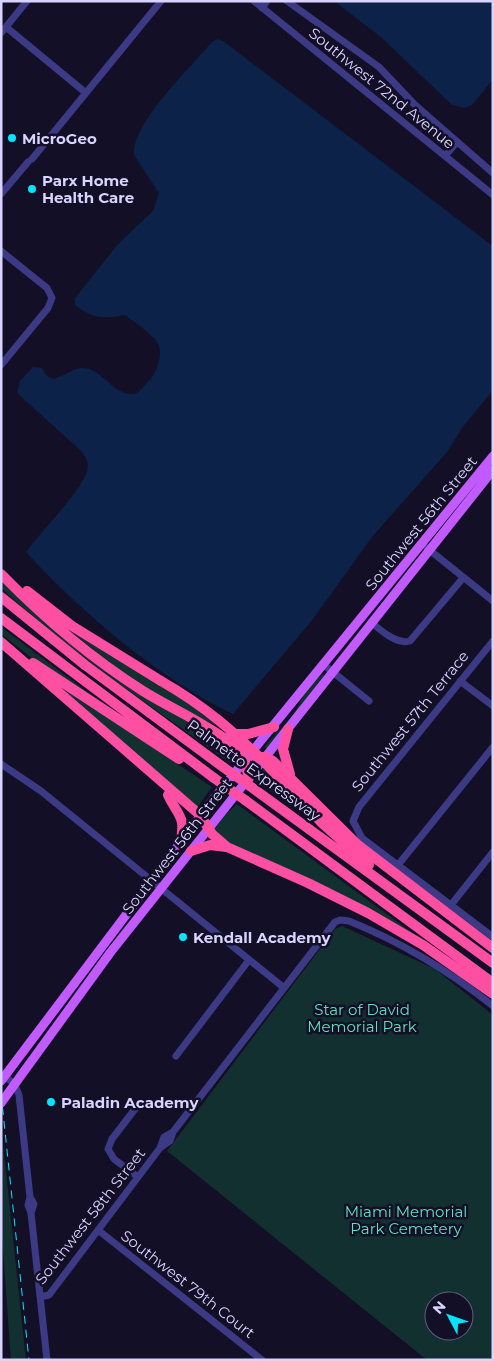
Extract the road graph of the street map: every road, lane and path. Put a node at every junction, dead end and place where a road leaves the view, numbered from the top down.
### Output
1 (27, 1) edge
2 (161, 1) edge
3 (254, 1) edge
4 (288, 1) edge
5 (264, 4) edge
6 (3, 30) edge
7 (86, 94) junction
8 (457, 142) junction
9 (445, 156) junction
10 (493, 173) edge
11 (1, 194) edge
12 (493, 195) edge
13 (1, 250) edge
14 (1, 366) edge
15 (493, 456) edge
16 (493, 470) edge
17 (425, 547) junction
18 (1, 567) edge
19 (1, 574) edge
20 (463, 578) junction
21 (1, 597) edge
22 (493, 601) edge
23 (1, 618) edge
24 (367, 619) junction
25 (493, 641) edge
26 (1, 642) edge
27 (10, 650) junction
28 (328, 668) junction
29 (460, 681) junction
30 (370, 701) dead end
31 (493, 706) edge
32 (274, 727) junction
33 (288, 729) junction
34 (209, 730) junction
35 (493, 747) edge
36 (266, 757) junction
37 (245, 760) junction
38 (1, 764) edge
39 (201, 768) junction
40 (249, 778) junction
41 (292, 780) junction
42 (168, 789) junction
43 (200, 816) junction
44 (209, 828) junction
45 (180, 843) junction
46 (228, 847) junction
47 (191, 851) junction
48 (493, 852) edge
49 (398, 865) junction
50 (152, 882) junction
51 (382, 882) junction
52 (160, 889) junction
53 (451, 905) junction
54 (493, 937) edge
55 (493, 948) edge
56 (249, 960) junction
57 (493, 963) edge
58 (493, 983) edge
59 (283, 987) junction
60 (493, 994) edge
61 (493, 1006) edge
62 (176, 1056) dead end
63 (3, 1079) edge
64 (15, 1085) junction
65 (1, 1103) edge
66 (135, 1109) dead end
67 (138, 1177) junction
68 (98, 1230) junction
69 (40, 1297) junction
70 (47, 1360) edge
71 (262, 1360) edge

1 - 6 street
2 - 7 street
3 - 5 street, Southwest 72nd Avenue
4 - 8 street
5 - 9 street, Southwest 72nd Avenue
6 - 7 street
7 - 11 street
8 - 9 street
8 - 10 street
9 - 12 street, Southwest 72nd Avenue
13 - 14 street
15 - 17 main road, Southwest 56th Street
16 - 17 main road, Southwest 56th Street
17 - 20 street
17 - 24 main road, Southwest 56th Street
18 - 51 highway, bridge
19 - 34 highway
20 - 22 street
20 - 24 street
21 - 51 highway, Palmetto Expressway, bridge
23 - 39 highway, Palmetto Expressway
24 - 28 main road, Southwest 56th Street
25 - 29 street, Southwest 57th Terrace
26 - 27 highway
27 - 39 highway
27 - 42 highway
28 - 30 street
28 - 32 main road, Southwest 56th Street
28 - 33 main road, Southwest 56th Street
29 - 31 street
29 - 49 street, Southwest 57th Terrace
32 - 34 highway
32 - 37 main road, Southwest 56th Street
33 - 36 main road, Southwest 56th Street
33 - 41 highway
34 - 37 highway
35 - 49 street
36 - 37 highway
36 - 40 main road, Southwest 56th Street
36 - 41 highway
37 - 40 highway
37 - 43 main road, Southwest 56th Street
38 - 50 street
39 - 58 highway, Palmetto Expressway, bridge
40 - 44 main road, Southwest 56th Street
41 - 55 highway
42 - 43 highway
42 - 45 highway
43 - 44 highway
43 - 45 main road, Southwest 56th Street
44 - 46 highway
44 - 47 main road, Southwest 56th Street
45 - 50 main road, Southwest 56th Street
46 - 47 highway
46 - 60 highway
47 - 52 main road, Southwest 56th Street
48 - 53 street
49 - 53 street
50 - 52 street
50 - 63 main road, Southwest 56th Street
51 - 57 highway, Palmetto Expressway
52 - 56 street
52 - 64 main road, Southwest 56th Street
53 - 54 street
56 - 59 street
56 - 62 street
59 - 61 street, Southwest 58th Street
59 - 67 street, Southwest 58th Street
63 - 64 street
64 - 65 main road, Southwest 56th Street
64 - 69 street
66 - 67 street
67 - 68 street, Southwest 58th Street
68 - 69 street, Southwest 58th Street
68 - 71 street, Southwest 79th Court
69 - 70 street

